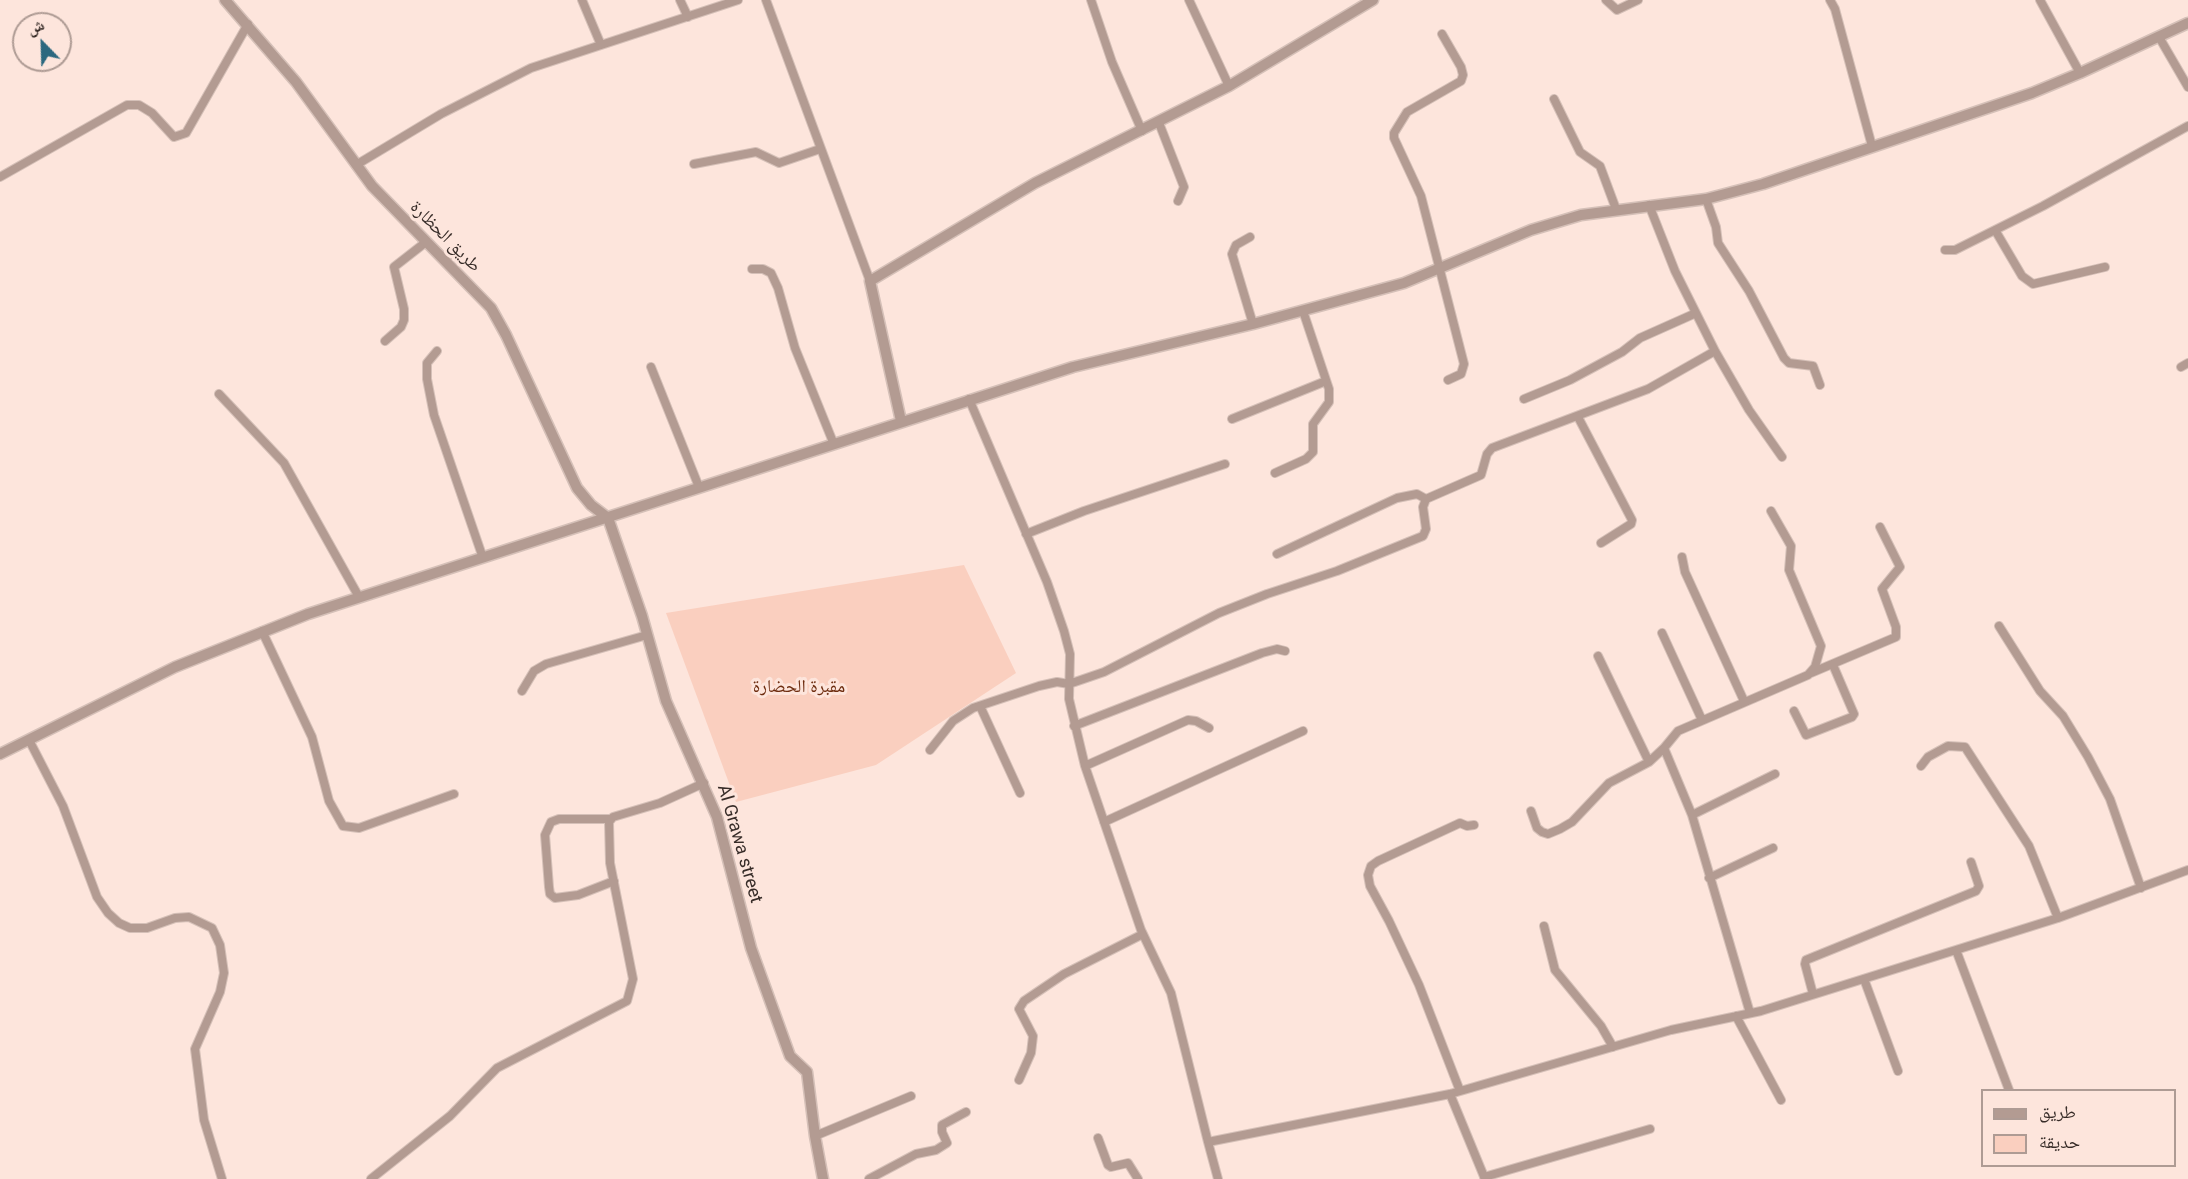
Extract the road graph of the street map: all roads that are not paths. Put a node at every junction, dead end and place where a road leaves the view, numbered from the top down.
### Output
1 (225, 0) edge
2 (582, 0) edge
3 (680, 0) edge
4 (738, 0) edge
5 (766, 0) edge
6 (1091, 0) edge
7 (1189, 0) edge
8 (1373, 0) edge
9 (1606, 0) edge
10 (1638, 0) edge
11 (1830, 0) edge
12 (2040, 0) edge
13 (1360, 4) edge
14 (688, 17) junction
15 (2188, 23) edge
16 (248, 24) junction
17 (1442, 34) dead end
18 (2159, 37) junction
19 (601, 45) junction
20 (2080, 73) junction
21 (1229, 86) junction
22 (2188, 87) edge
23 (1554, 99) dead end
24 (1159, 123) junction
25 (2188, 126) edge
26 (1142, 131) junction
27 (1872, 146) junction
28 (820, 149) junction
29 (694, 164) dead end
30 (356, 165) junction
31 (0, 177) edge
32 (1706, 199) junction
33 (1178, 201) dead end
34 (1648, 205) junction
35 (1616, 209) junction
36 (1995, 230) junction
37 (1250, 237) dead end
38 (426, 242) junction
39 (1945, 250) dead end
40 (2105, 267) dead end
41 (1439, 268) junction
42 (752, 269) dead end
43 (870, 281) junction
44 (1303, 312) junction
45 (1696, 313) junction
46 (1253, 324) junction
47 (385, 341) dead end
48 (437, 351) dead end
49 (1715, 351) junction
50 (651, 367) dead end
51 (1448, 380) dead end
52 (1326, 381) junction
53 (1820, 385) dead end
54 (219, 394) dead end
55 (969, 399) junction
56 (1524, 399) dead end
57 (1578, 417) junction
58 (1232, 419) dead end
59 (901, 421) junction
60 (833, 442) junction
61 (1782, 457) dead end
62 (1225, 464) dead end
63 (1275, 473) dead end
64 (699, 488) junction
65 (1426, 499) junction
66 (1771, 511) dead end
67 (608, 518) junction
68 (1880, 527) dead end
69 (1026, 534) junction
70 (1600, 543) dead end
71 (1277, 554) dead end
72 (1682, 557) dead end
73 (483, 558) junction
74 (359, 597) junction
75 (1999, 627) dead end
76 (262, 631) junction
77 (1662, 633) dead end
78 (647, 635) junction
79 (1285, 651) dead end
80 (1598, 656) dead end
81 (1833, 664) junction
82 (1808, 675) junction
83 (1069, 684) junction
84 (522, 691) dead end
85 (1744, 701) junction
86 (980, 706) junction
87 (1794, 711) dead end
88 (1702, 720) junction
89 (1074, 726) junction
90 (1209, 728) dead end
91 (1303, 731) dead end
92 (29, 740) junction
93 (1664, 747) junction
94 (930, 750) dead end
95 (0, 754) edge
96 (1649, 762) junction
97 (1085, 766) junction
98 (1921, 766) dead end
99 (1775, 774) dead end
100 (704, 783) junction
101 (1020, 793) dead end
102 (454, 794) dead end
103 (1531, 811) dead end
104 (1692, 815) junction
105 (610, 819) junction
106 (1104, 822) junction
107 (1474, 825) dead end
108 (1773, 849) dead end
109 (1971, 862) dead end
110 (2188, 870) edge
111 (1709, 878) junction
112 (614, 881) junction
113 (2141, 888) junction
114 (2058, 918) junction
115 (1544, 926) dead end
116 (1143, 934) junction
117 (1956, 950) junction
118 (1864, 979) junction
119 (1813, 994) junction
120 (1750, 1013) junction
121 (1736, 1016) junction
122 (1613, 1047) junction
123 (1899, 1071) dead end
124 (1019, 1080) dead end
125 (2009, 1089) edge
126 (1460, 1091) junction
127 (1450, 1094) junction
128 (911, 1096) dead end
129 (1781, 1100) dead end
130 (966, 1112) dead end
131 (1650, 1129) dead end
132 (815, 1136) junction
133 (1098, 1138) dead end
134 (1208, 1142) junction
135 (1485, 1178) edge
136 (222, 1179) edge
137 (371, 1179) edge
138 (824, 1179) edge
139 (869, 1179) edge
140 (1138, 1179) edge
141 (1218, 1179) edge

1 - 16 street, طريق الحظارة
2 - 19 street
3 - 14 street
4 - 14 street
5 - 28 street
6 - 26 street
7 - 21 street
8 - 13 street
9 - 10 street
11 - 27 street
12 - 20 street
13 - 21 street
14 - 19 street
15 - 18 street
16 - 30 street, طريق الحظارة
16 - 31 street
17 - 41 street
18 - 20 street
18 - 22 street
19 - 30 street
20 - 27 street
21 - 24 street
23 - 35 street
24 - 26 street
24 - 33 street
25 - 36 street
26 - 43 street
27 - 32 street
28 - 29 street
28 - 43 street
30 - 38 street, طريق الحظارة
32 - 34 street
32 - 53 street
34 - 35 street
34 - 45 street
35 - 41 street
36 - 39 street
36 - 40 street
37 - 46 street
38 - 47 street
38 - 67 street, طريق الحظارة
41 - 44 street
41 - 51 street
42 - 60 street
43 - 59 street
44 - 46 street
44 - 52 street
45 - 49 street
45 - 56 street
46 - 55 street
48 - 73 street
49 - 57 street
49 - 61 street
50 - 64 street
52 - 58 street
52 - 63 street
54 - 74 street
55 - 59 street
55 - 69 street
57 - 65 street
57 - 70 street
59 - 60 street
60 - 64 street
62 - 69 street
64 - 67 street
65 - 71 street
65 - 83 street
66 - 82 street
67 - 73 street
67 - 78 street, Al Grawa street
68 - 81 street
69 - 83 street
72 - 85 street
73 - 74 street
74 - 76 street
75 - 113 street
76 - 92 street
76 - 102 street
77 - 88 street
78 - 84 street
78 - 100 street, Al Grawa street
79 - 89 street
80 - 96 street
81 - 82 street
81 - 87 street
82 - 85 street
83 - 86 street
83 - 89 street
85 - 88 street
86 - 94 street
86 - 101 street
88 - 93 street
89 - 97 street
90 - 97 street
91 - 106 street
92 - 95 street
92 - 136 street
93 - 96 street
93 - 104 street
96 - 103 street
97 - 106 street
98 - 114 street
99 - 104 street
100 - 105 street
100 - 132 street, Al Grawa street
104 - 111 street
105 - 112 street
105 - 112 street
106 - 116 street
107 - 126 street
108 - 111 street
109 - 119 street
110 - 113 street
111 - 120 street
112 - 137 street
113 - 114 street
114 - 117 street
115 - 122 street
116 - 124 street
116 - 134 street
117 - 118 street
117 - 125 street
118 - 119 street
118 - 123 street
119 - 120 street
120 - 121 street
121 - 122 street
121 - 129 street
122 - 126 street
126 - 127 street
127 - 134 street
127 - 135 street
128 - 132 street
130 - 139 street
131 - 135 street
132 - 138 street, Al Grawa street
133 - 140 street
134 - 141 street

